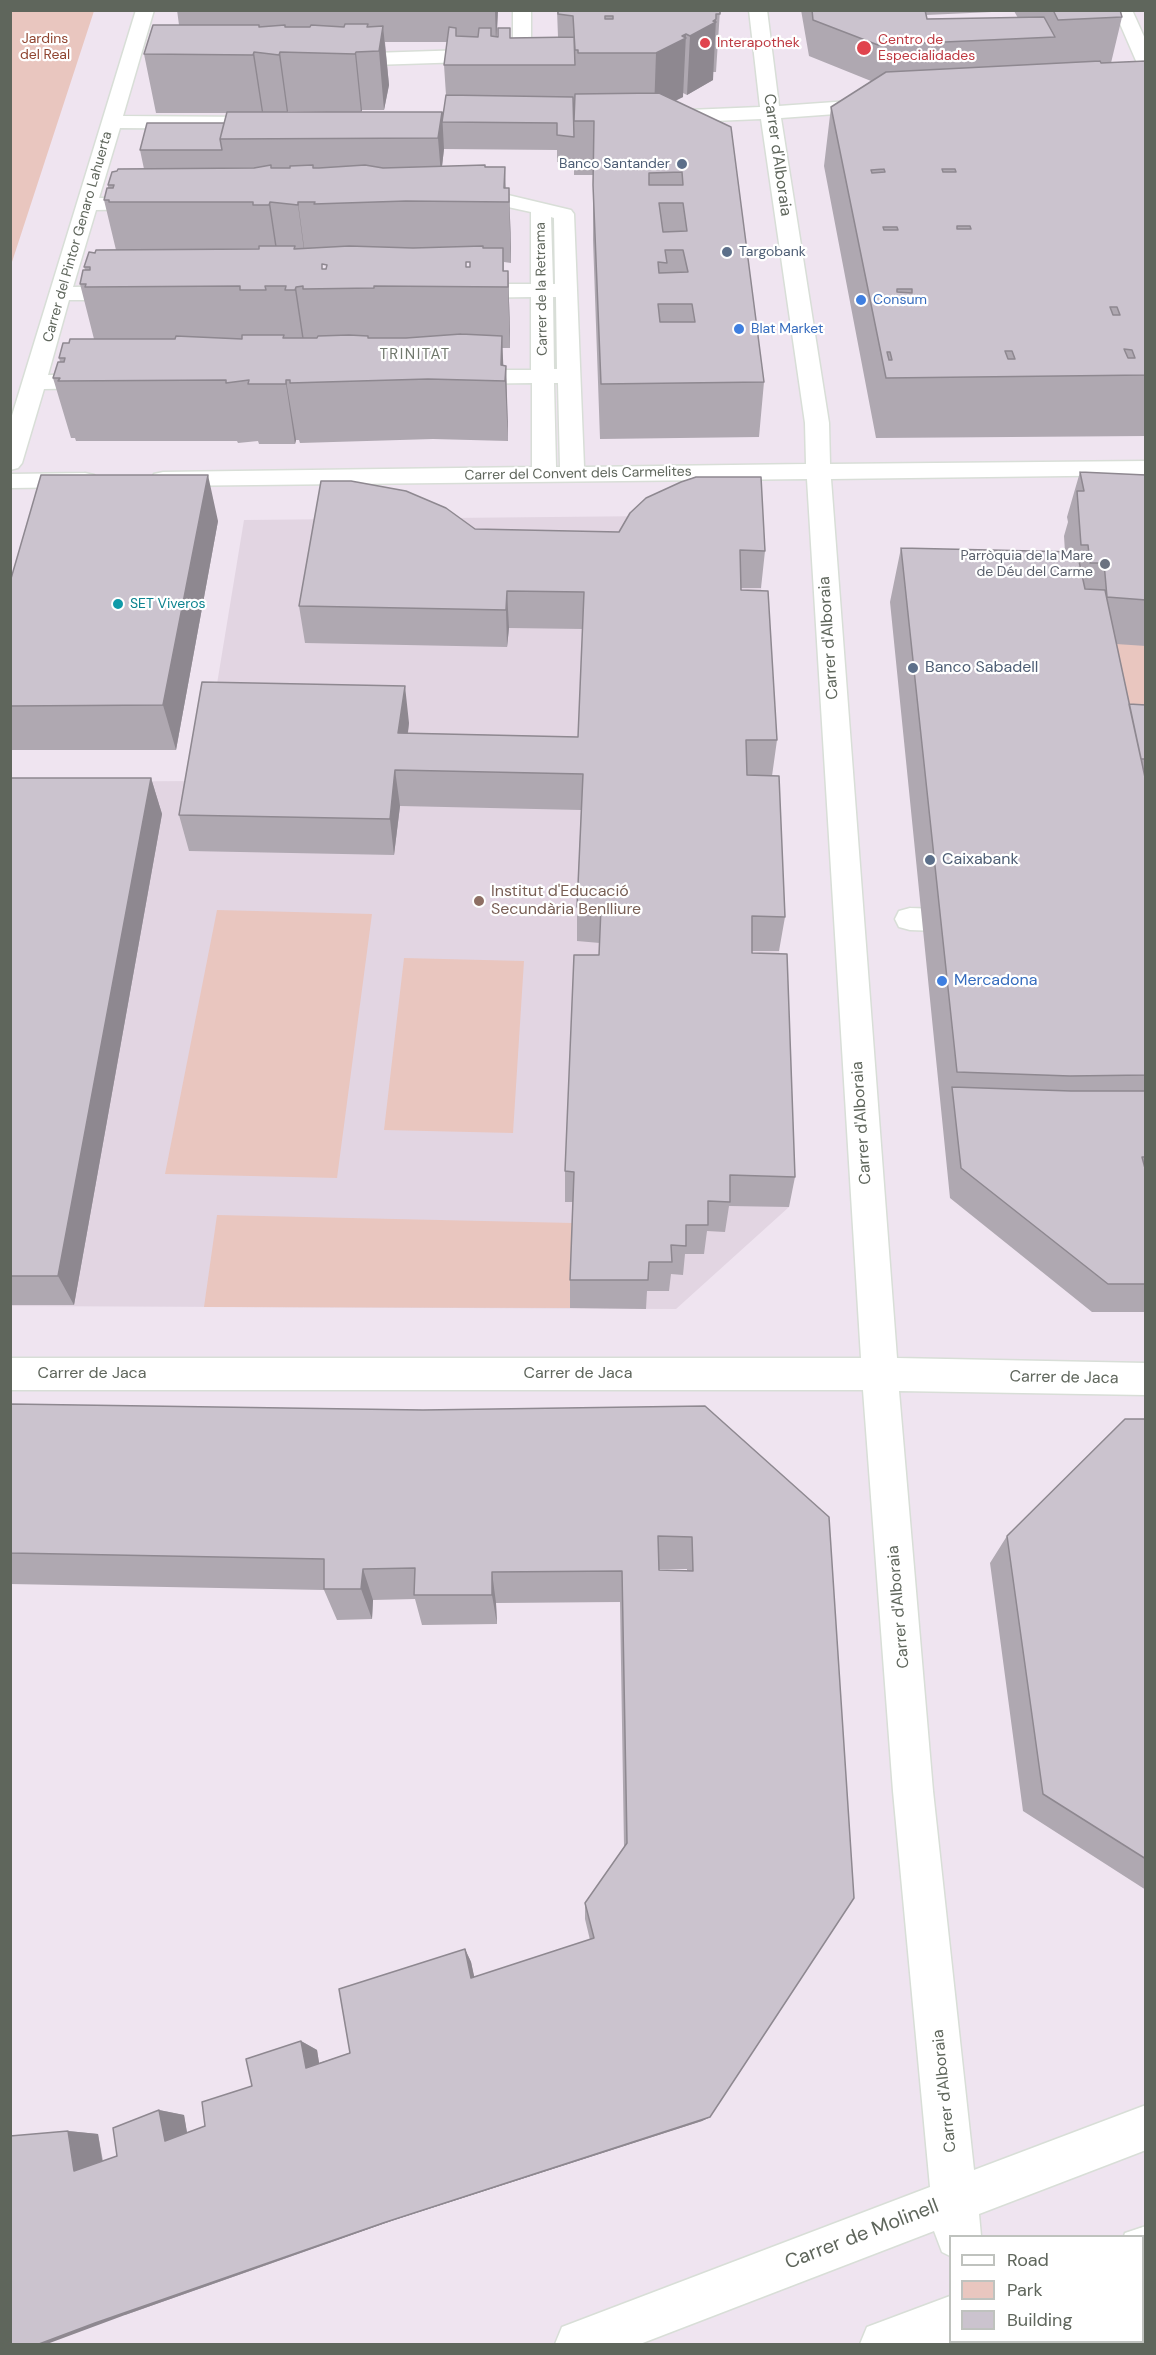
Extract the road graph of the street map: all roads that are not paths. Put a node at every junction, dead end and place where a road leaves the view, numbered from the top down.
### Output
1 (146, 10) edge
2 (522, 10) edge
3 (758, 10) edge
4 (1122, 10) edge
5 (322, 60) edge
6 (1146, 63) edge
7 (899, 104) edge
8 (770, 112) junction
9 (643, 117) edge
10 (112, 122) junction
11 (269, 123) edge
12 (449, 201) edge
13 (167, 203) edge
14 (88, 204) junction
15 (541, 208) junction
16 (542, 283) junction
17 (447, 284) edge
18 (566, 284) junction
19 (140, 285) edge
20 (63, 286) junction
21 (543, 370) junction
22 (569, 370) junction
23 (439, 371) edge
24 (116, 374) edge
25 (37, 375) junction
26 (10, 464) edge
27 (1146, 468) edge
28 (818, 471) junction
29 (544, 475) junction
30 (572, 475) junction
31 (10, 482) edge
32 (910, 919) dead end
33 (993, 921) edge
34 (10, 1374) edge
35 (880, 1374) junction
36 (1146, 1379) edge
37 (1146, 2127) edge
38 (957, 2218) edge
39 (949, 2321) edge
40 (579, 2344) edge
41 (884, 2344) edge

1 - 10 street, Carrer del Pintor Genaro Lahuerta
2 - 5 street
3 - 8 street, Carrer d'Alboraia
4 - 6 street
7 - 8 street
8 - 9 street
8 - 28 street, Carrer d'Alboraia
10 - 11 street
10 - 14 street, Carrer del Pintor Genaro Lahuerta
12 - 15 street
13 - 14 street
14 - 20 street, Carrer del Pintor Genaro Lahuerta
15 - 16 street, Carrer de la Retrama
15 - 18 street, Carrer de la Retrama
16 - 17 street
16 - 18 street
16 - 21 street, Carrer de la Retrama
18 - 22 street, Carrer de la Retrama
19 - 20 street
20 - 25 street, Carrer del Pintor Genaro Lahuerta
21 - 22 street
21 - 23 street
21 - 29 street, Carrer de la Retrama
22 - 30 street, Carrer de la Retrama
24 - 25 street
25 - 26 street, Carrer del Pintor Genaro Lahuerta
27 - 28 street, Carrer del Convent dels Carmelites
28 - 30 street, Carrer del Convent dels Carmelites
28 - 35 street, Carrer d'Alboraia
29 - 30 street, Carrer del Convent dels Carmelites
29 - 31 street, Carrer del Convent dels Carmelites
32 - 33 street
34 - 35 street, Carrer de Jaca
35 - 36 street, Carrer de Jaca
35 - 38 street, Carrer d'Alboraia
37 - 38 street, Carrer de Molinell
38 - 40 street, Carrer de Molinell
39 - 41 street

